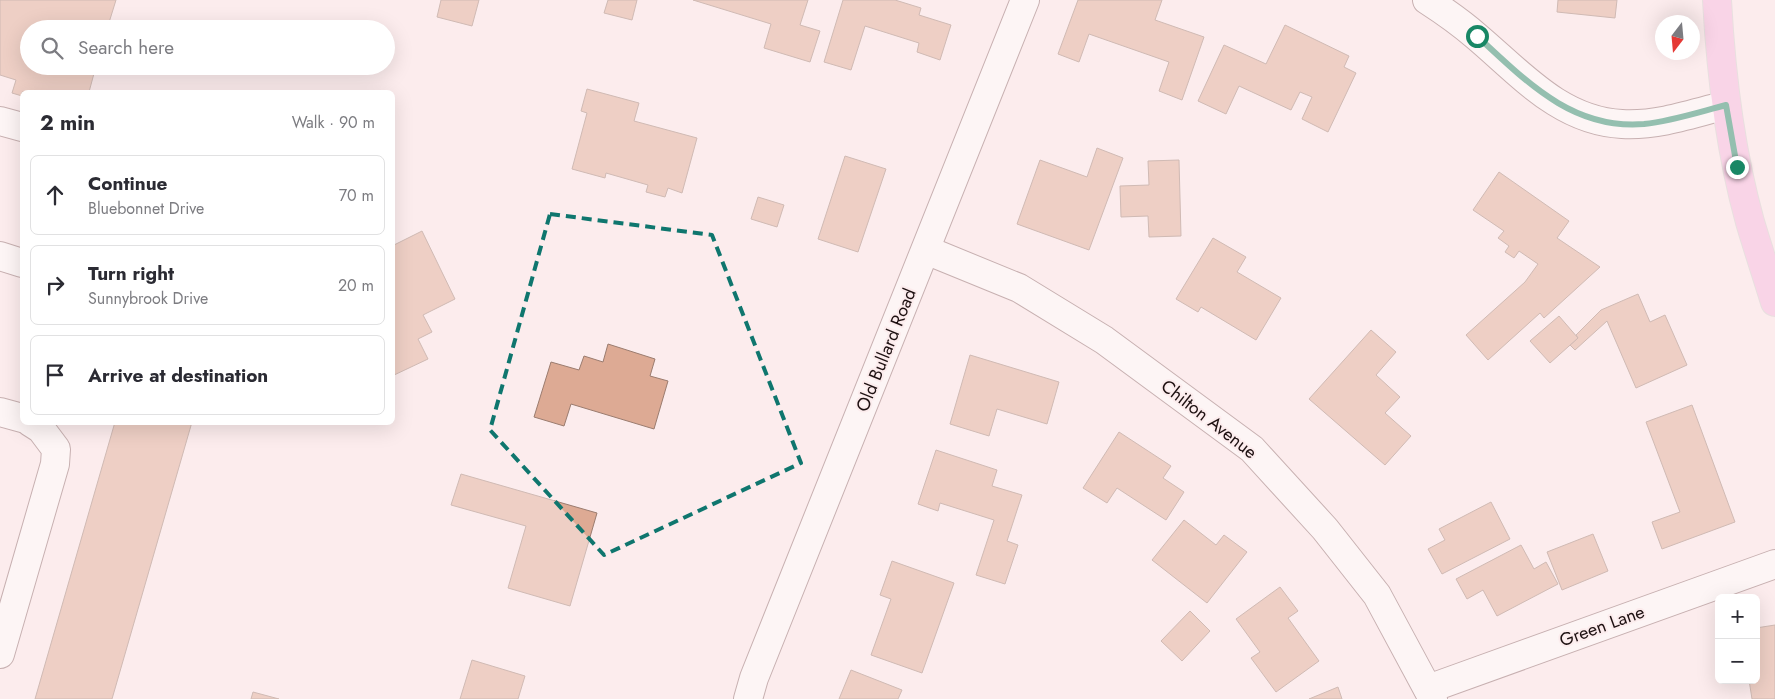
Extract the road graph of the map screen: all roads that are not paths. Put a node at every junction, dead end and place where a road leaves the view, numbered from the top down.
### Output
1 (1025, 0) edge
2 (1427, 0) edge
3 (1717, 0) edge
4 (1726, 105) junction
5 (0, 121) edge
6 (20, 126) edge
7 (926, 250) junction
8 (0, 256) edge
9 (20, 262) edge
10 (1775, 302) edge
11 (0, 412) edge
12 (20, 417) edge
13 (35, 425) edge
14 (1775, 564) edge
15 (0, 654) edge
16 (1431, 694) edge
17 (748, 699) edge

1 - 7 street, Old Bullard Road
2 - 4 street
3 - 4 main road
4 - 10 main road
5 - 6 street
7 - 16 street, Chilton Avenue
7 - 17 street, Old Bullard Road
8 - 9 street
11 - 12 street
13 - 15 street
14 - 16 street, Green Lane

